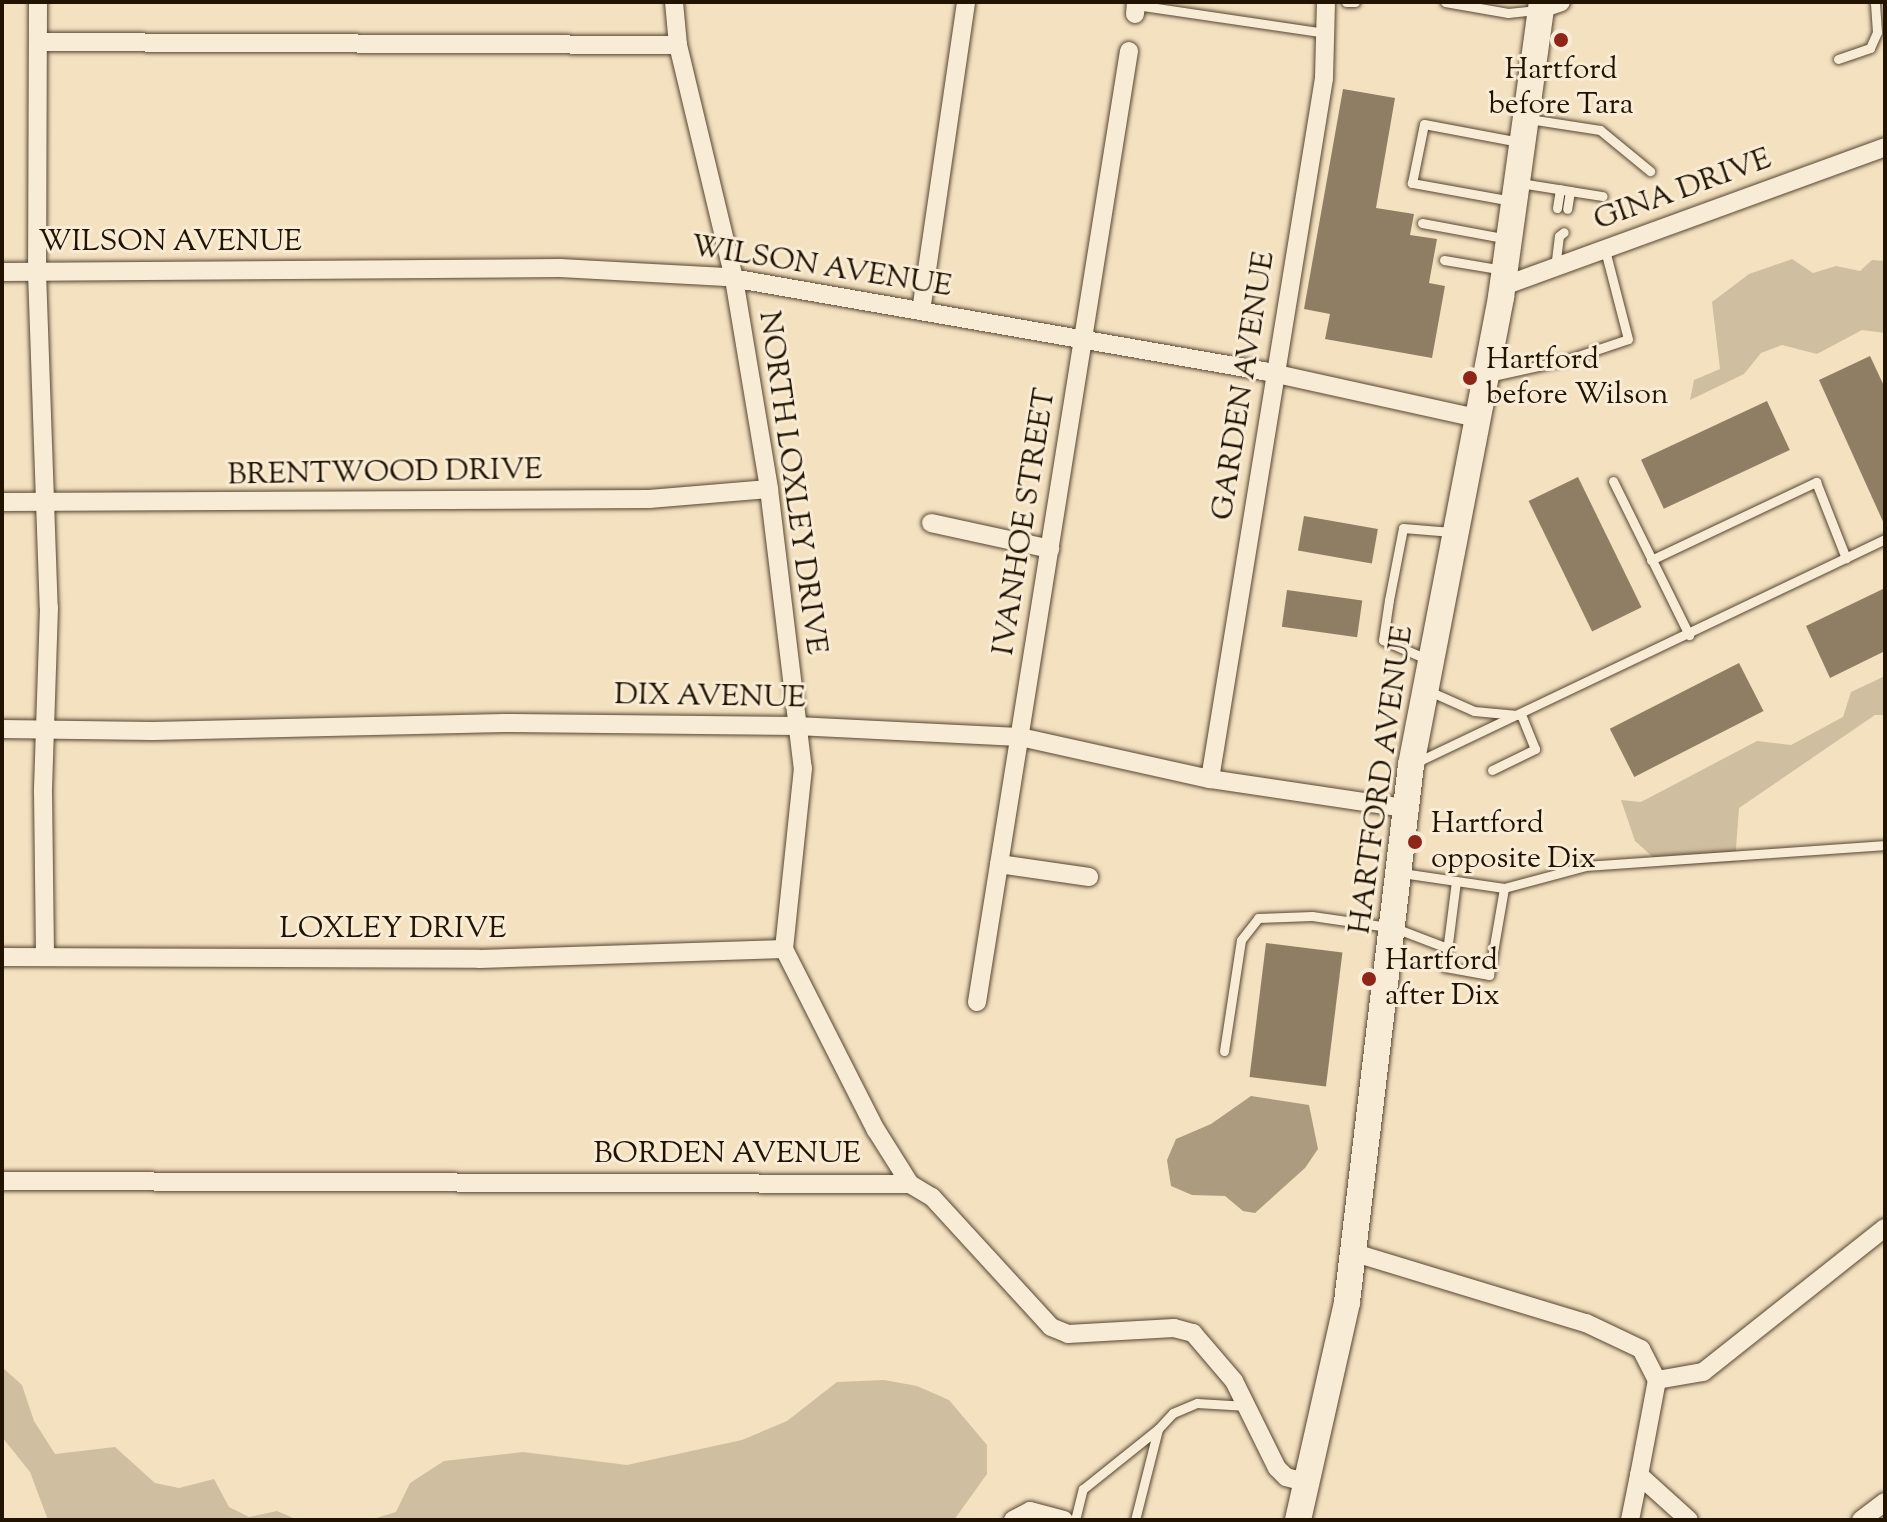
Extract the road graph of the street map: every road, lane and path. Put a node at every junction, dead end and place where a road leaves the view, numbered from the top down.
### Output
1 (38, 2) edge
2 (674, 2) edge
3 (966, 2) edge
4 (1326, 2) edge
5 (1346, 2) edge
6 (1355, 2) edge
7 (1445, 2) edge
8 (1875, 2) edge
9 (1548, 4) edge
10 (1135, 7) edge
11 (1325, 33) junction
12 (38, 42) junction
13 (678, 45) junction
14 (1129, 51) dead end
15 (1838, 59) dead end
16 (1524, 130) junction
17 (1885, 147) edge
18 (1650, 171) dead end
19 (1565, 190) junction
20 (1515, 192) junction
21 (1603, 196) dead end
22 (1562, 208) dead end
23 (1422, 223) dead end
24 (1559, 233) dead end
25 (1508, 239) junction
26 (1605, 250) junction
27 (1444, 260) dead end
28 (1555, 268) junction
29 (2, 272) edge
30 (37, 272) junction
31 (734, 279) junction
32 (1502, 279) junction
33 (921, 311) junction
34 (1083, 340) junction
35 (1275, 374) junction
36 (1485, 377) junction
37 (1477, 418) junction
38 (1613, 481) dead end
39 (769, 489) junction
40 (2, 502) edge
41 (44, 502) junction
42 (931, 523) dead end
43 (1455, 532) junction
44 (1885, 539) edge
45 (1050, 549) junction
46 (1846, 558) junction
47 (1651, 560) junction
48 (1689, 635) junction
49 (1429, 660) junction
50 (1425, 688) junction
51 (1521, 715) junction
52 (796, 726) junction
53 (47, 728) junction
54 (2, 729) edge
55 (1020, 737) junction
56 (1411, 765) junction
57 (1492, 770) dead end
58 (1210, 779) junction
59 (1410, 809) junction
60 (1885, 845) edge
61 (999, 864) junction
62 (1402, 873) junction
63 (1089, 877) dead end
64 (1456, 881) junction
65 (1504, 888) junction
66 (1395, 928) junction
67 (1447, 948) junction
68 (784, 949) junction
69 (45, 955) junction
70 (2, 957) edge
71 (977, 1002) dead end
72 (1224, 1051) dead end
73 (2, 1181) edge
74 (910, 1184) junction
75 (1885, 1228) edge
76 (1355, 1253) junction
77 (1657, 1380) junction
78 (1247, 1406) junction
79 (1158, 1429) junction
80 (1639, 1475) junction
81 (1308, 1483) junction
82 (1885, 1502) edge
83 (1022, 1516) edge
84 (1064, 1520) edge
85 (1075, 1520) edge
86 (1135, 1520) edge
87 (1298, 1520) edge
88 (1630, 1520) edge
89 (1689, 1520) edge
90 (1861, 1520) edge

1 - 12 street
2 - 13 street, NORTH LOXLEY DRIVE
3 - 33 street
4 - 11 street, GARDEN AVENUE
5 - 6 lane
7 - 9 lane
8 - 15 lane
9 - 16 main road, HARTFORD AVENUE
10 - 11 lane
11 - 35 street, GARDEN AVENUE
12 - 13 street
12 - 30 street
13 - 31 street, NORTH LOXLEY DRIVE
14 - 34 street, IVANHOE STREET
16 - 18 lane
16 - 20 main road, HARTFORD AVENUE
16 - 20 lane
17 - 26 street, GINA DRIVE
19 - 20 lane
19 - 21 lane
19 - 22 lane
20 - 25 main road, HARTFORD AVENUE
23 - 25 lane
24 - 28 lane
25 - 32 main road, HARTFORD AVENUE
26 - 28 street, GINA DRIVE
26 - 36 lane
27 - 32 lane
28 - 32 street, GINA DRIVE
29 - 30 street, WILSON AVENUE
30 - 31 street, WILSON AVENUE
30 - 41 street
31 - 33 street, WILSON AVENUE
31 - 39 street, NORTH LOXLEY DRIVE
32 - 36 main road, HARTFORD AVENUE
33 - 34 street, WILSON AVENUE
34 - 35 street, WILSON AVENUE
34 - 45 street, IVANHOE STREET
35 - 37 street, WILSON AVENUE
35 - 58 street, GARDEN AVENUE
36 - 37 main road, HARTFORD AVENUE
37 - 43 main road, HARTFORD AVENUE
38 - 47 lane
39 - 41 street, BRENTWOOD DRIVE
39 - 52 street, NORTH LOXLEY DRIVE
40 - 41 street, BRENTWOOD DRIVE
41 - 53 street
42 - 45 street
43 - 49 main road, HARTFORD AVENUE
43 - 49 lane
44 - 46 lane
45 - 55 street, IVANHOE STREET
46 - 47 lane
46 - 48 lane
47 - 48 lane
48 - 51 lane
49 - 50 main road, HARTFORD AVENUE
50 - 51 lane
50 - 56 main road, HARTFORD AVENUE
51 - 56 lane
51 - 57 lane
52 - 53 street, DIX AVENUE
52 - 55 street, DIX AVENUE
52 - 68 street, NORTH LOXLEY DRIVE
53 - 54 street, DIX AVENUE
53 - 69 street
55 - 58 street, DIX AVENUE
55 - 61 street, IVANHOE STREET
56 - 59 main road, HARTFORD AVENUE
58 - 59 street, DIX AVENUE
59 - 62 main road, HARTFORD AVENUE
60 - 65 lane
61 - 63 street
61 - 71 street, IVANHOE STREET
62 - 64 lane
62 - 66 main road, HARTFORD AVENUE
64 - 65 lane
64 - 67 lane
65 - 67 lane
66 - 67 lane
66 - 72 lane
66 - 76 main road, HARTFORD AVENUE
68 - 69 street, LOXLEY DRIVE
68 - 74 street
69 - 70 street, LOXLEY DRIVE
73 - 74 street, BORDEN AVENUE
74 - 78 street
75 - 77 street
76 - 77 street
76 - 81 main road, HARTFORD AVENUE
77 - 80 street
78 - 79 lane
78 - 81 street
79 - 85 lane
79 - 86 lane
80 - 88 street
80 - 89 street
81 - 87 main road, HARTFORD AVENUE
82 - 90 street
83 - 84 street

